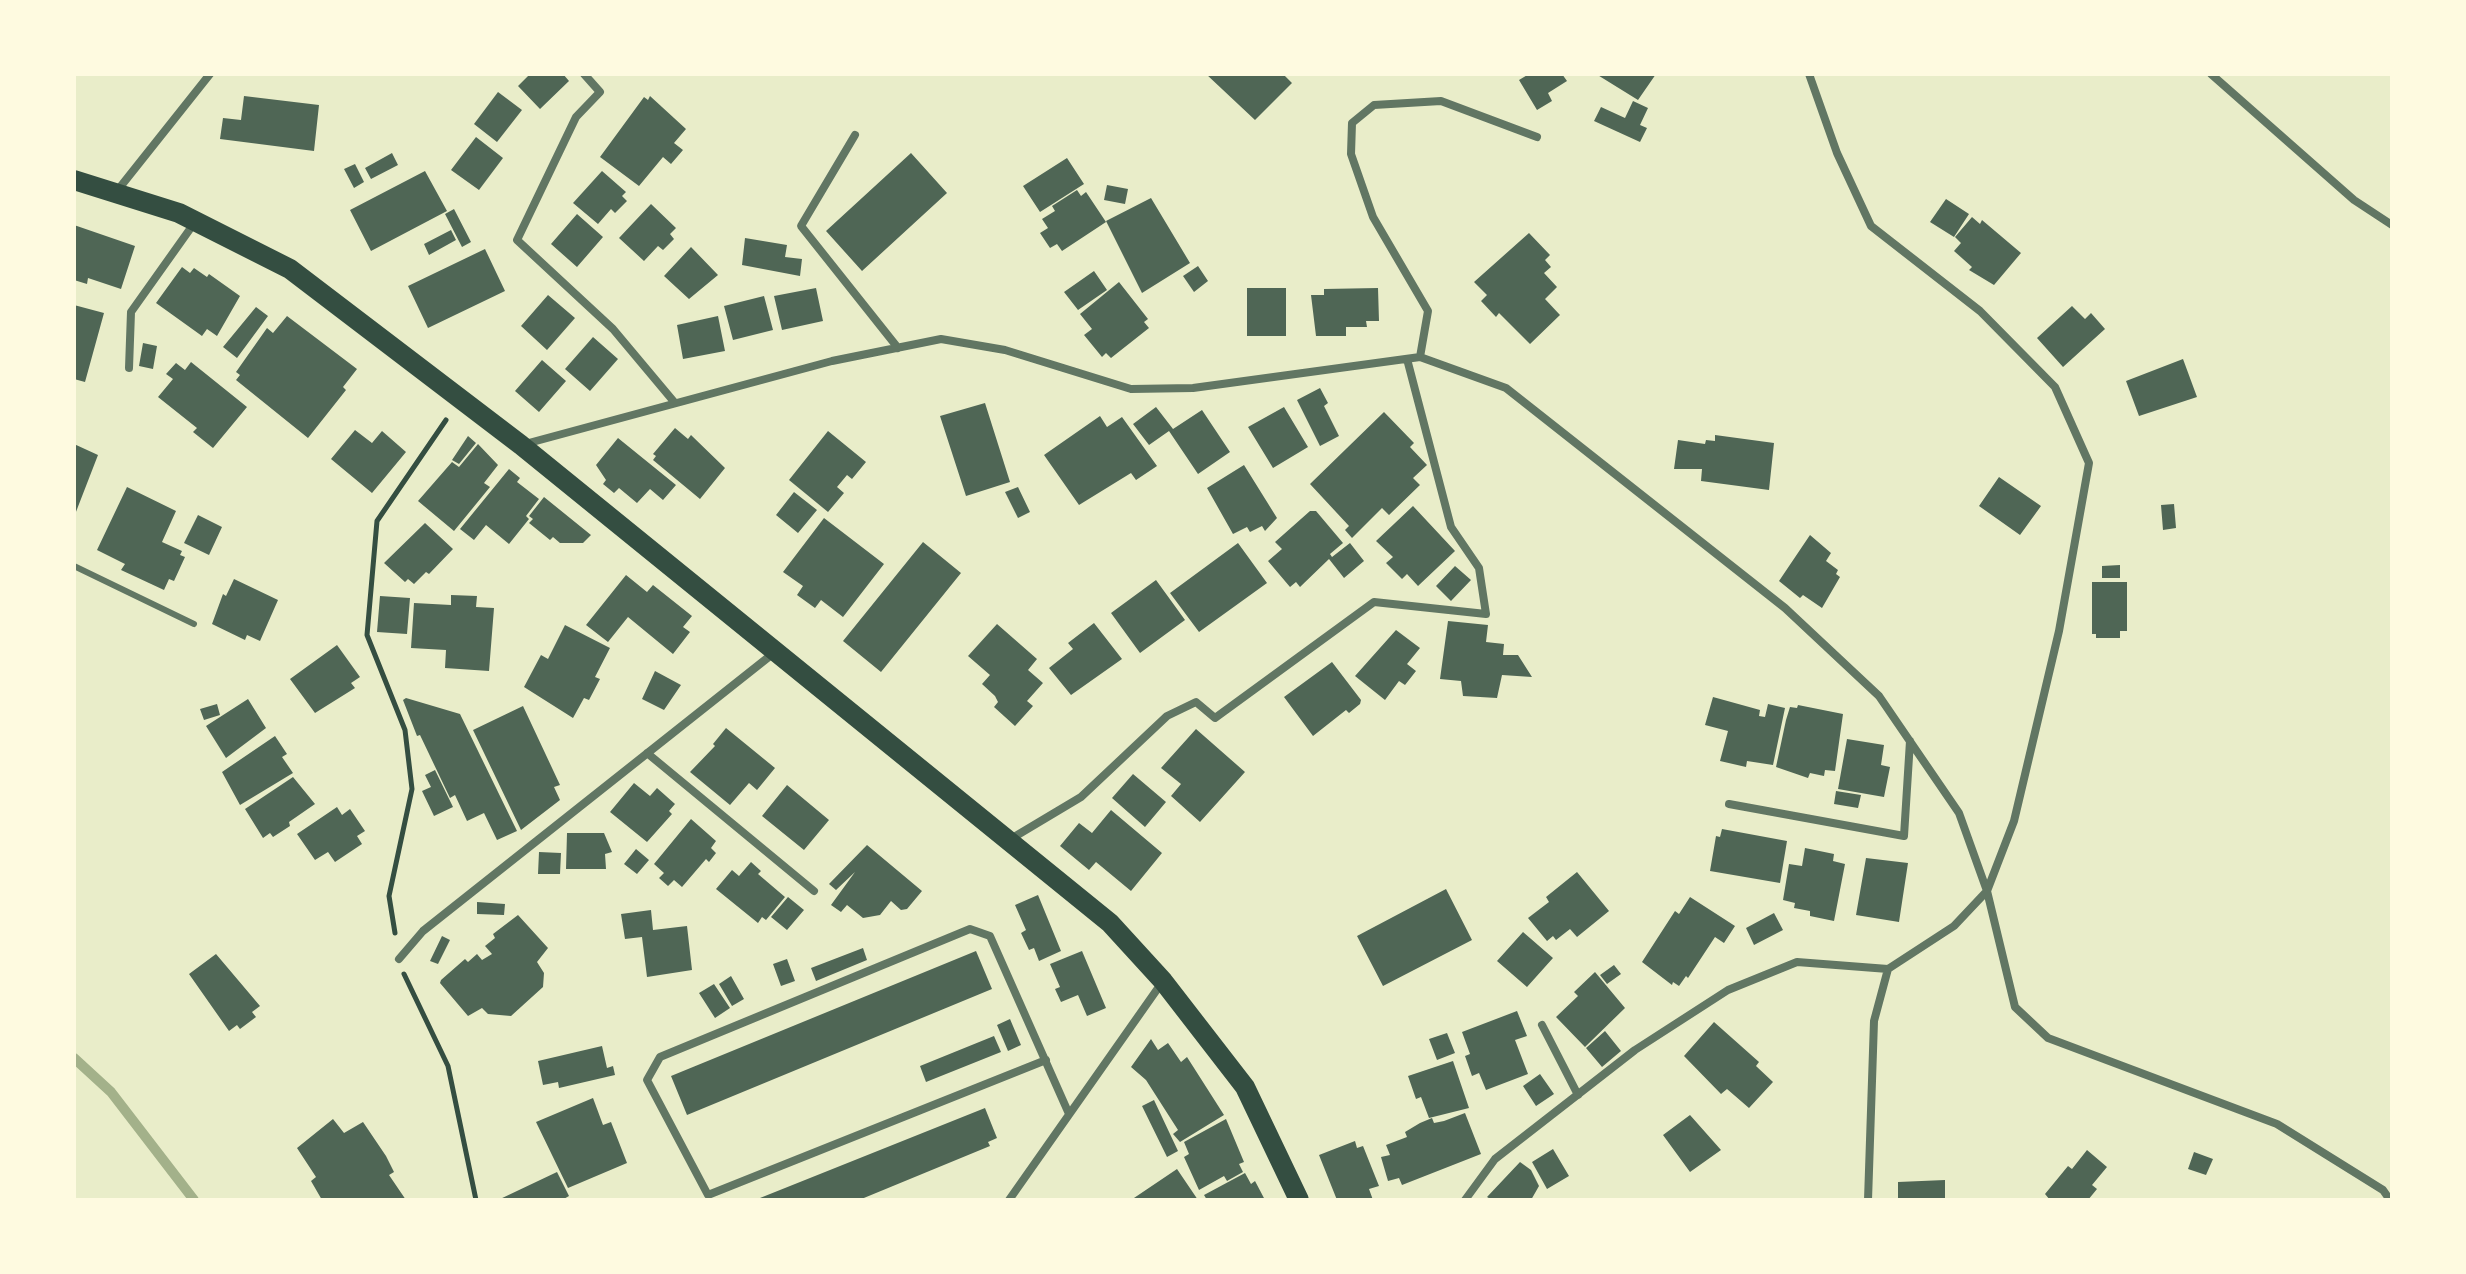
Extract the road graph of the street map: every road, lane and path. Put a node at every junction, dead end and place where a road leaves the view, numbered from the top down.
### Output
1 (210, 74) edge
2 (584, 74) edge
3 (1809, 74) edge
4 (2211, 74) edge
5 (855, 135) dead end
6 (1537, 137) dead end
7 (74, 180) edge
8 (117, 191) junction
9 (195, 221) junction
10 (2392, 225) edge
11 (898, 348) junction
12 (1420, 357) junction
13 (1407, 359) junction
14 (129, 368) dead end
15 (461, 399) junction
16 (675, 403) junction
17 (521, 445) junction
18 (74, 566) edge
19 (194, 624) dead end
20 (776, 651) junction
21 (1910, 740) junction
22 (647, 753) junction
23 (1729, 804) dead end
24 (1008, 840) junction
25 (814, 891) dead end
26 (1987, 891) junction
27 (399, 959) junction
28 (1888, 969) junction
29 (1163, 981) junction
30 (1542, 1025) dead end
31 (1046, 1060) junction
32 (1578, 1095) junction
33 (1069, 1114) junction
34 (476, 1200) edge
35 (1009, 1200) edge
36 (1299, 1200) edge
37 (1465, 1200) edge
38 (1868, 1200) edge
39 (2390, 1200) edge

1 - 8 street
2 - 16 street
3 - 26 street
4 - 10 street
5 - 11 street
6 - 12 street
7 - 8 main road
8 - 9 main road
9 - 14 street
9 - 15 main road
11 - 13 street
11 - 16 street
12 - 13 street
12 - 21 street
13 - 24 street
15 - 17 main road
15 - 27 path
16 - 17 street
17 - 20 main road
18 - 19 lane
20 - 22 street
20 - 24 main road
21 - 23 street
21 - 26 street
22 - 25 street
22 - 27 street
24 - 29 main road
26 - 28 street
26 - 39 street
27 - 34 path
28 - 32 street
28 - 38 street
29 - 33 street
29 - 36 main road
30 - 32 street
31 - 31 street
31 - 33 street
32 - 37 street
33 - 35 street

